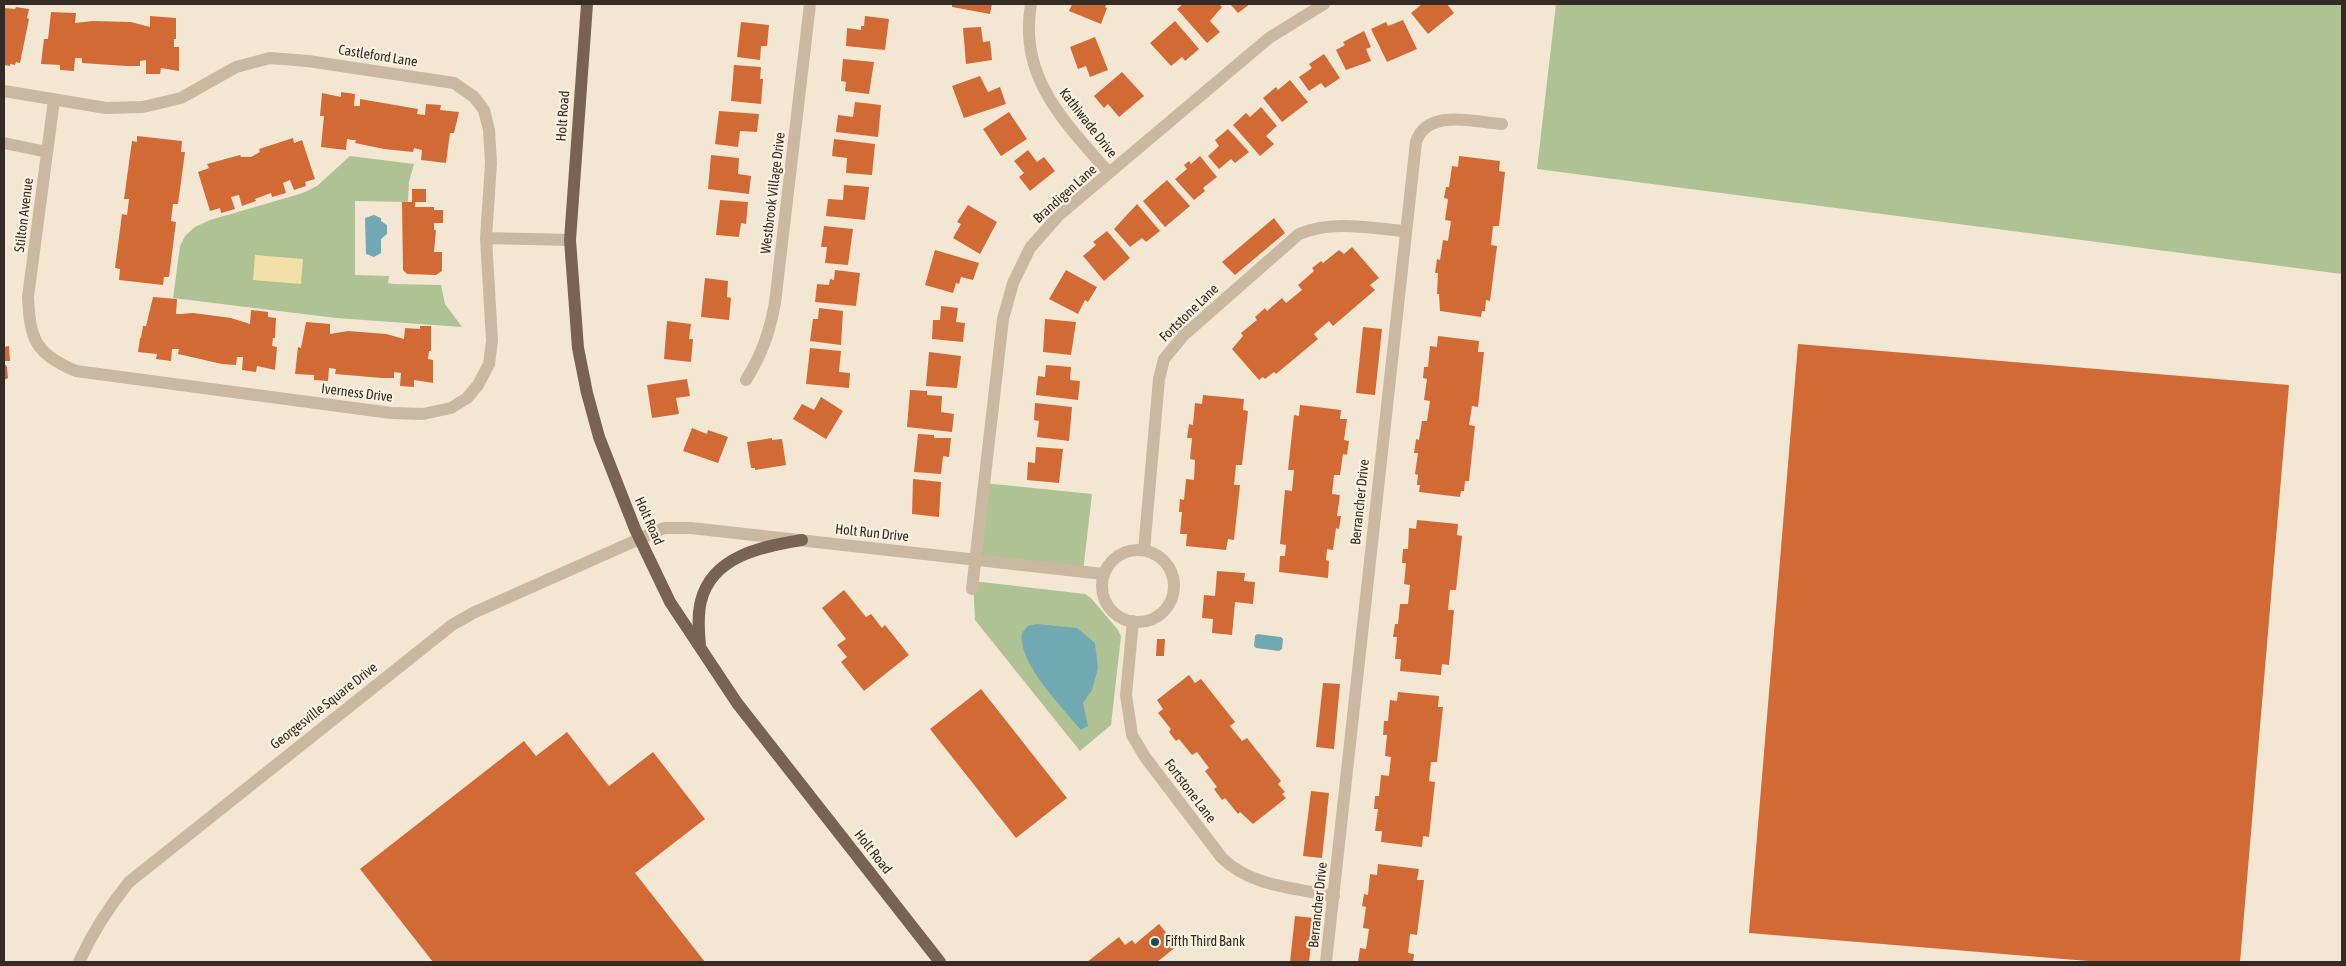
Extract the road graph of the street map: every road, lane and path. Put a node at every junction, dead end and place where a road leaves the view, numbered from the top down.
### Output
1 (587, 4) edge
2 (810, 4) edge
3 (1031, 4) edge
4 (1324, 4) edge
5 (4, 91) edge
6 (54, 100) junction
7 (1502, 124) dead end
8 (4, 143) edge
9 (47, 152) junction
10 (1109, 173) junction
11 (1405, 231) junction
12 (486, 238) junction
13 (570, 240) junction
14 (76, 371) joint
15 (746, 380) dead end
16 (639, 538) junction
17 (802, 540) junction
18 (1144, 550) junction
19 (975, 560) junction
20 (1104, 574) junction
21 (972, 588) dead end
22 (1133, 622) junction
23 (700, 647) junction
24 (1334, 896) junction
25 (79, 962) edge
26 (940, 962) edge
27 (1326, 962) edge

1 - 13 main road, Holt Road
2 - 15 street, Westbrook Village Drive
3 - 10 street, Kathiwade Drive
4 - 10 street, Brandigen Lane
5 - 6 street, Castleford Lane
6 - 9 street, Stilton Avenue
6 - 12 street, Castleford Lane
7 - 11 street, Berrancher Drive
8 - 9 street
9 - 14 street, Stilton Avenue
10 - 19 street, Brandigen Lane
11 - 18 street, Fortstone Lane
11 - 24 street, Berrancher Drive
12 - 13 street
12 - 14 street, Iverness Drive
13 - 16 main road, Holt Road
16 - 17 street, Holt Run Drive
16 - 23 main road, Holt Road
16 - 25 street, Georgesville Square Drive
17 - 19 street, Holt Run Drive
17 - 23 main road
18 - 20 street
18 - 22 street
19 - 20 street, Holt Run Drive
19 - 21 street, Brandigen Lane
20 - 22 street
22 - 24 street, Fortstone Lane
23 - 26 main road, Holt Road
24 - 27 street, Berrancher Drive

